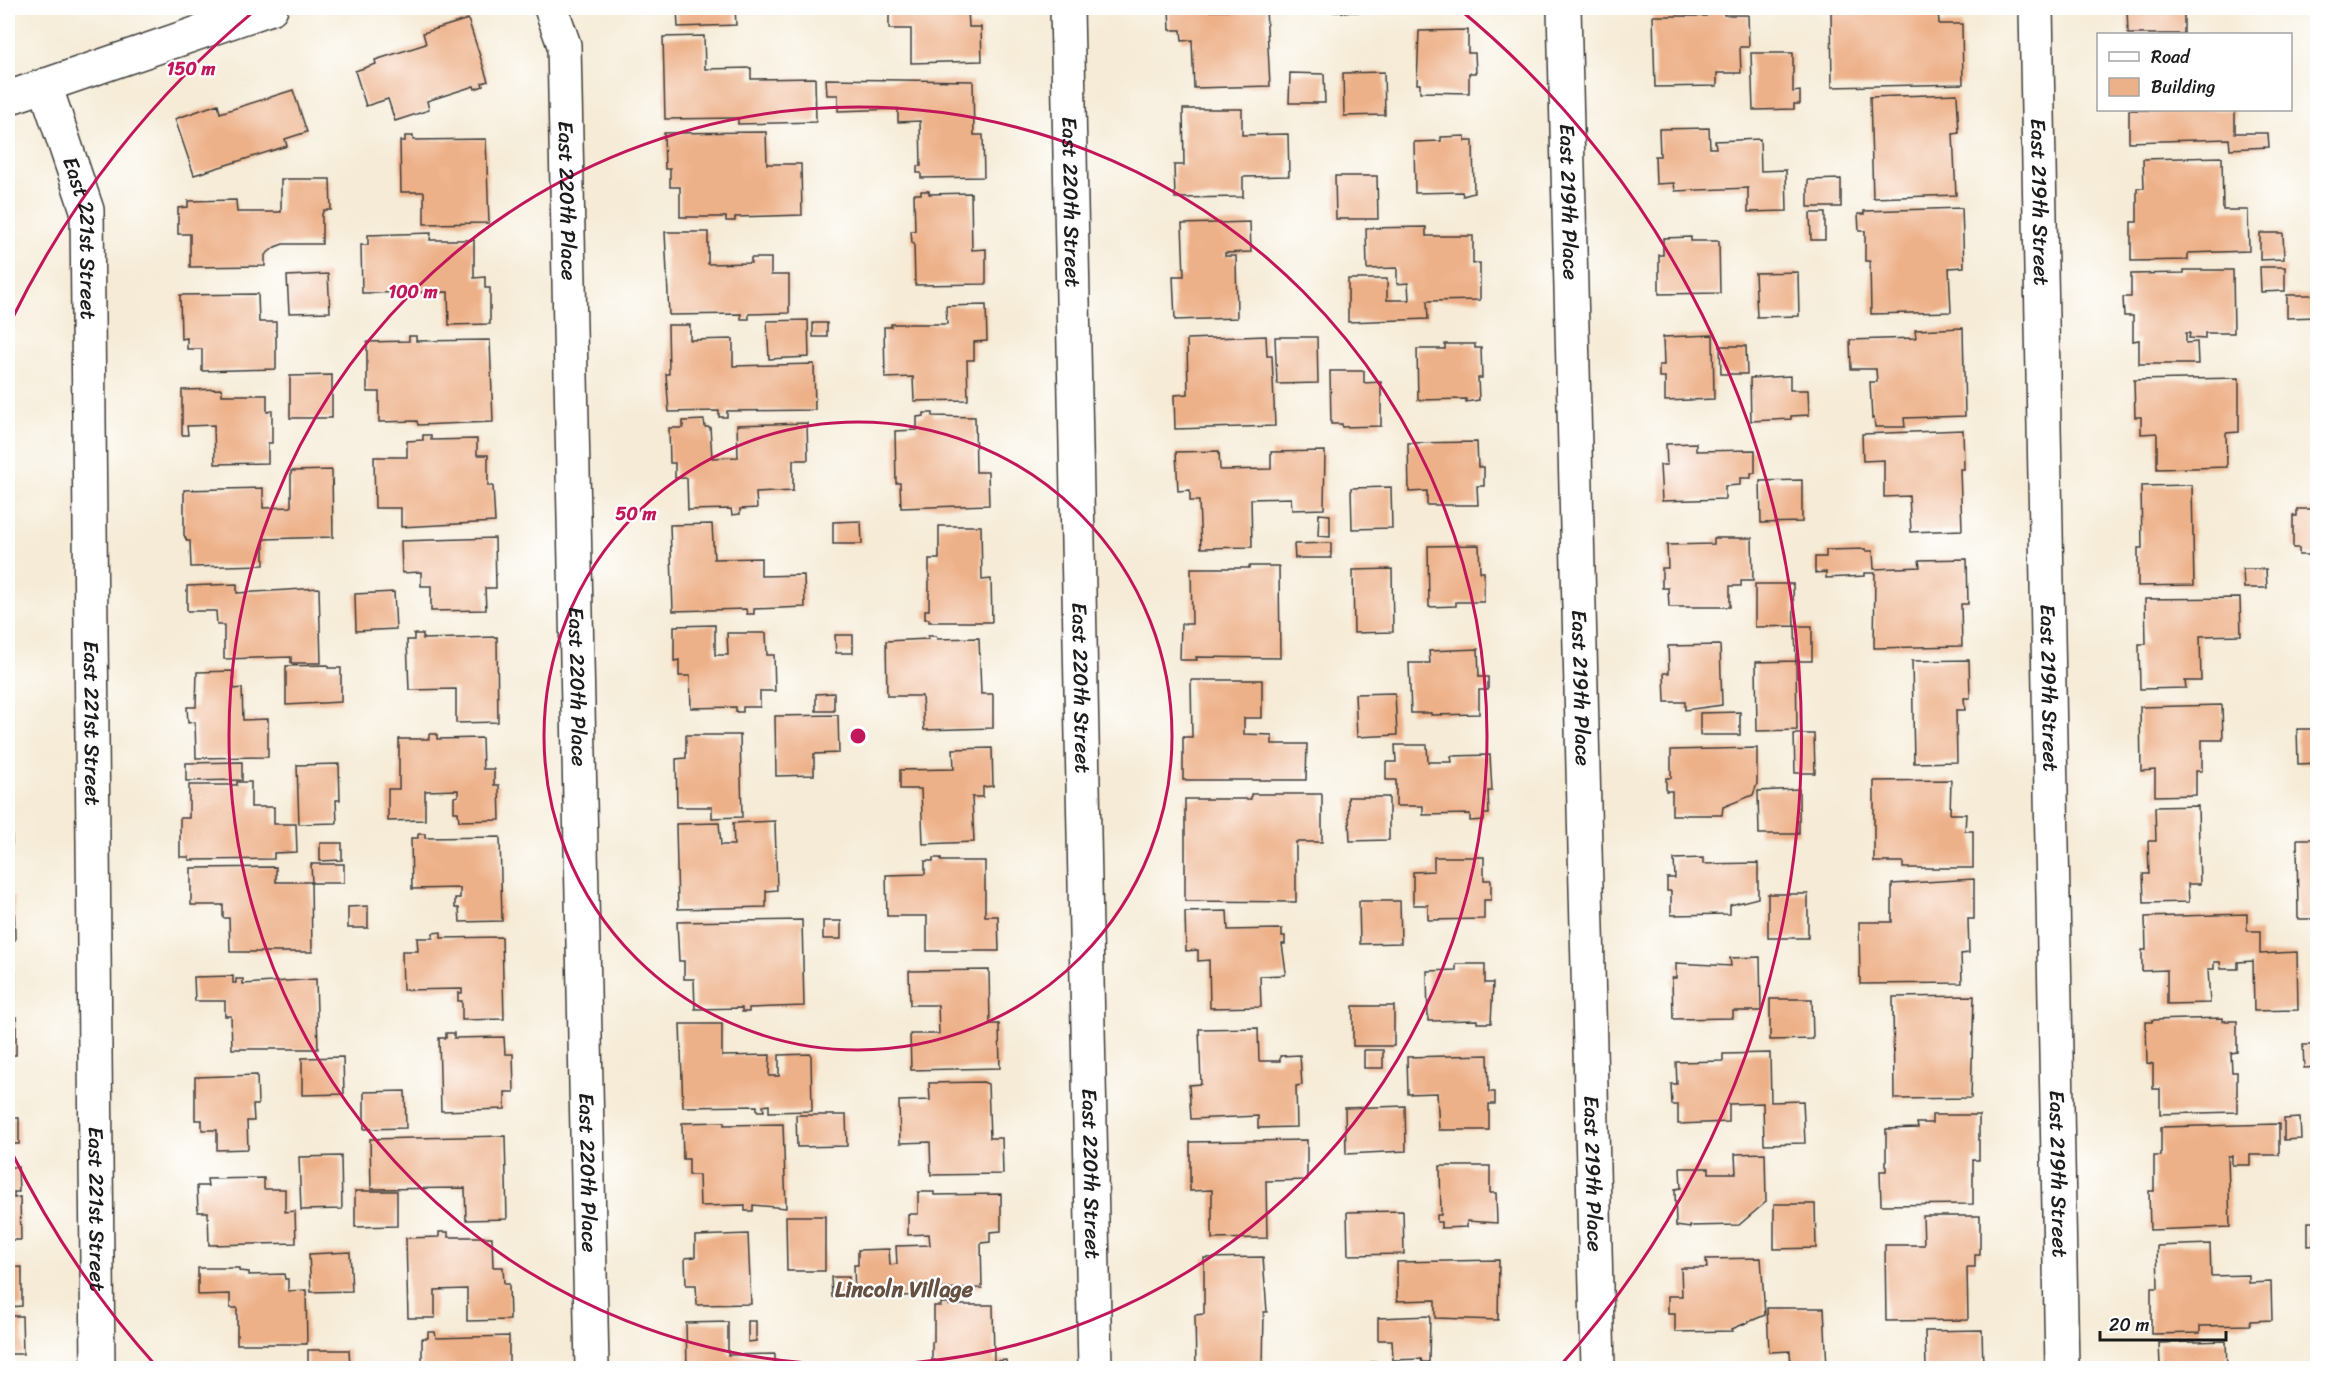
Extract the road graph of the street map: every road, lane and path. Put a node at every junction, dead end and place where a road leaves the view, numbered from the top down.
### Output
1 (271, 8) edge
2 (551, 8) edge
3 (1067, 8) edge
4 (1564, 8) edge
5 (2036, 8) edge
6 (45, 85) junction
7 (8, 98) edge
8 (98, 1368) edge
9 (592, 1368) edge
10 (1095, 1368) edge
11 (1598, 1368) edge
12 (2062, 1368) edge

1 - 6 street
2 - 9 street, East 220th Place
3 - 10 street, East 220th Street
4 - 11 street, East 219th Place
5 - 12 street, East 219th Street
6 - 7 street
6 - 8 street, East 221st Street

